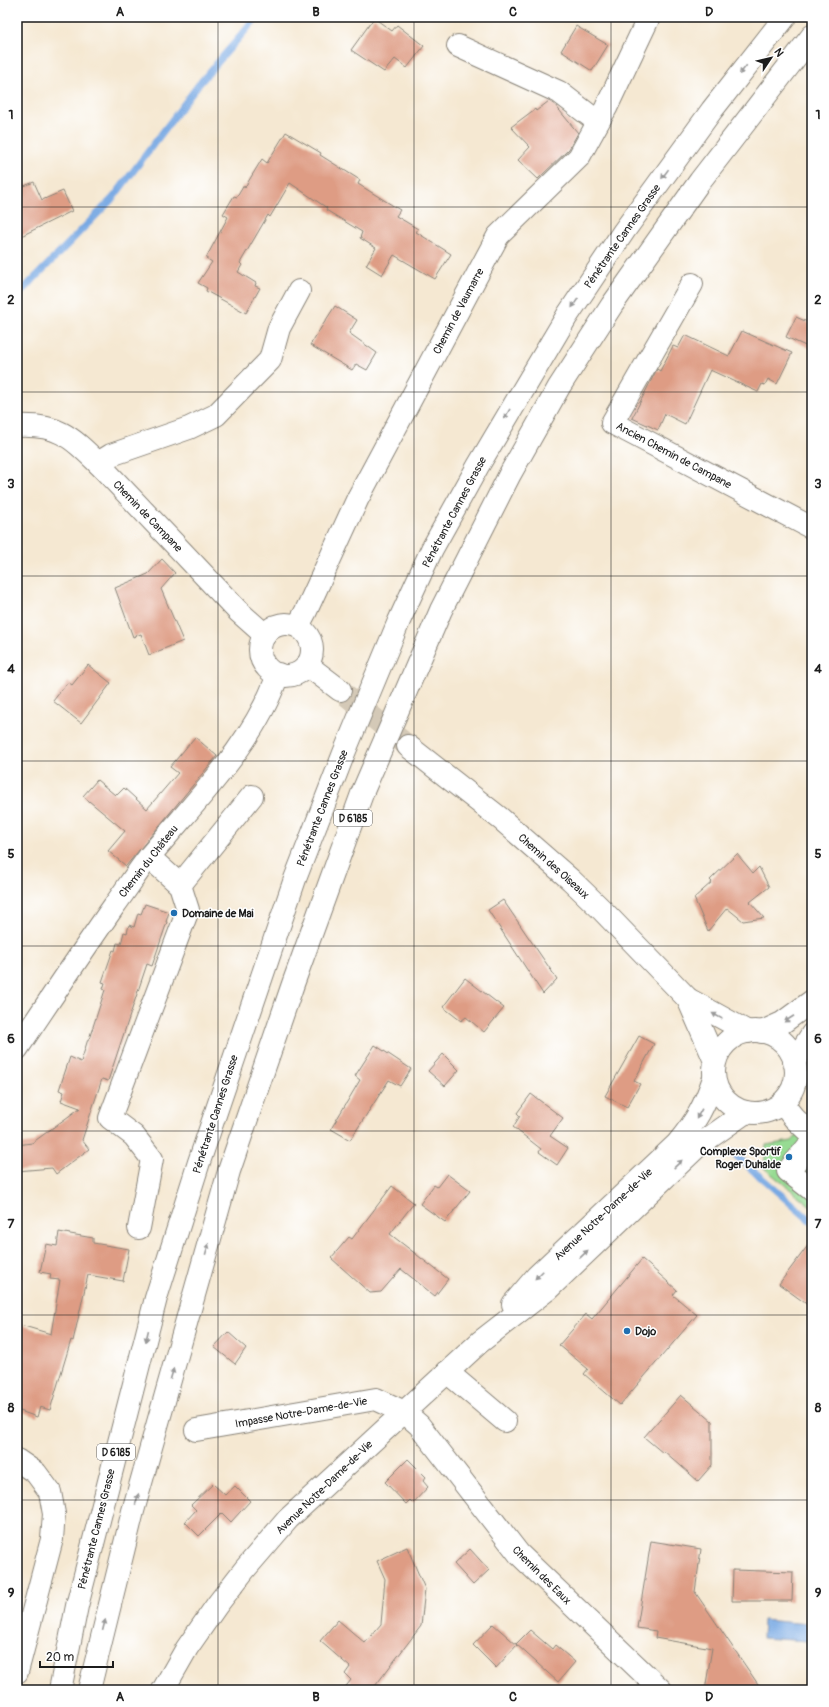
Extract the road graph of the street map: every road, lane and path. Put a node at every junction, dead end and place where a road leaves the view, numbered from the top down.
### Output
1 (649, 17) edge
2 (785, 17) edge
3 (812, 36) edge
4 (458, 46) dead end
5 (598, 122) junction
6 (692, 284) dead end
7 (299, 291) dead end
8 (17, 426) edge
9 (98, 463) junction
10 (812, 528) edge
11 (298, 626) junction
12 (264, 635) junction
13 (306, 665) junction
14 (278, 674) junction
15 (340, 690) tunnel mouth
16 (408, 746) tunnel mouth
17 (252, 796) dead end
18 (149, 858) junction
19 (180, 885) junction
20 (688, 999) junction
21 (812, 1002) edge
22 (755, 1032) junction
23 (812, 1034) edge
24 (17, 1049) edge
25 (794, 1062) junction
26 (715, 1070) junction
27 (782, 1102) junction
28 (746, 1112) junction
29 (811, 1139) edge
30 (812, 1190) edge
31 (139, 1228) dead end
32 (480, 1342) junction
33 (447, 1372) junction
34 (404, 1412) junction
35 (505, 1421) dead end
36 (196, 1430) dead end
37 (17, 1460) edge
38 (77, 1606) junction
39 (17, 1672) edge
40 (52, 1690) edge
41 (60, 1690) edge
42 (89, 1690) edge
43 (163, 1690) edge
44 (661, 1690) edge

1 - 5 main road, Chemin de Vaumarre
2 -> 38 main road, Pénétrante Cannes Grasse / D 6185
42 -> 3 main road, D 6185
4 - 5 main road
5 - 11 main road, Chemin de Vaumarre
6 - 10 main road, Ancien Chemin de Campane
7 - 9 main road
8 - 9 main road, Chemin de Campane
9 - 12 main road, Chemin de Campane
11 - 12 main road
11 - 13 main road
12 - 14 main road
13 - 14 main road
13 - 15 main road
14 - 18 main road, Chemin du Château
16 - 20 main road, Chemin des Oiseaux
17 - 19 main road
18 - 19 main road
18 - 24 main road, Chemin du Château
19 - 31 main road
22 -> 20 main road, Chemin des Oiseaux
20 - 26 main road, Chemin des Oiseaux
21 -> 22 main road
22 - 25 main road
22 - 26 main road
23 - 25 main road
25 - 27 main road
26 - 28 main road
26 -> 32 main road, Avenue Notre-Dame-de-Vie
27 - 28 main road
27 - 29 main road
32 -> 28 main road, Avenue Notre-Dame-de-Vie
29 - 30 main road
32 - 33 main road, Avenue Notre-Dame-de-Vie
33 - 34 main road, Avenue Notre-Dame-de-Vie
33 - 35 main road
34 - 36 main road, Impasse Notre-Dame-de-Vie
34 - 43 main road, Avenue Notre-Dame-de-Vie
34 - 44 main road, Chemin des Eaux
37 - 39 main road
38 - 40 main road
38 - 41 main road, Pénétrante Cannes Grasse / D 6185

